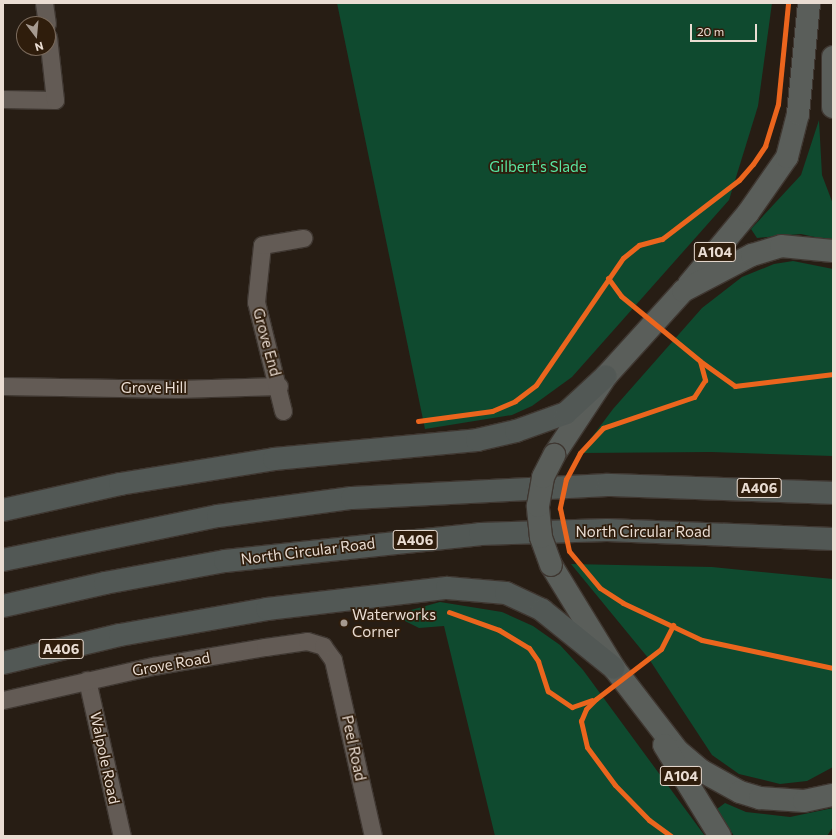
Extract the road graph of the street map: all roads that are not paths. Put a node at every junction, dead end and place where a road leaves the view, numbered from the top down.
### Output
1 (44, 3) edge
2 (809, 3) edge
3 (46, 16) edge
4 (50, 56) edge
5 (833, 57) edge
6 (3, 99) edge
7 (833, 107) edge
8 (303, 238) dead end
9 (833, 251) edge
10 (683, 291) junction
11 (606, 376) junction
12 (3, 386) edge
13 (279, 386) junction
14 (283, 411) dead end
15 (833, 493) edge
16 (3, 510) edge
17 (833, 539) edge
18 (3, 560) edge
19 (3, 606) edge
20 (333, 660) joint
21 (3, 663) edge
22 (614, 668) junction
23 (88, 680) junction
24 (3, 700) edge
25 (647, 713) junction
26 (833, 795) edge
27 (122, 836) edge
28 (374, 836) edge
29 (720, 836) edge

1 - 3 street
2 - 10 main road, A104
4 - 6 street
5 - 7 main road
8 - 13 street, Grove End
9 - 10 main road
10 - 11 main road
11 - 16 highway
11 - 22 main road, bridge
12 - 13 street, Grove Hill
13 - 14 street
15 - 18 highway, A406
17 - 19 highway, North Circular Road / A406
20 - 23 street, Grove Road
20 - 28 street, Peel Road
21 - 22 highway, A406
22 - 25 main road
23 - 24 street, Grove Road
23 - 27 street, Walpole Road
25 - 26 main road
25 - 29 main road, A104

